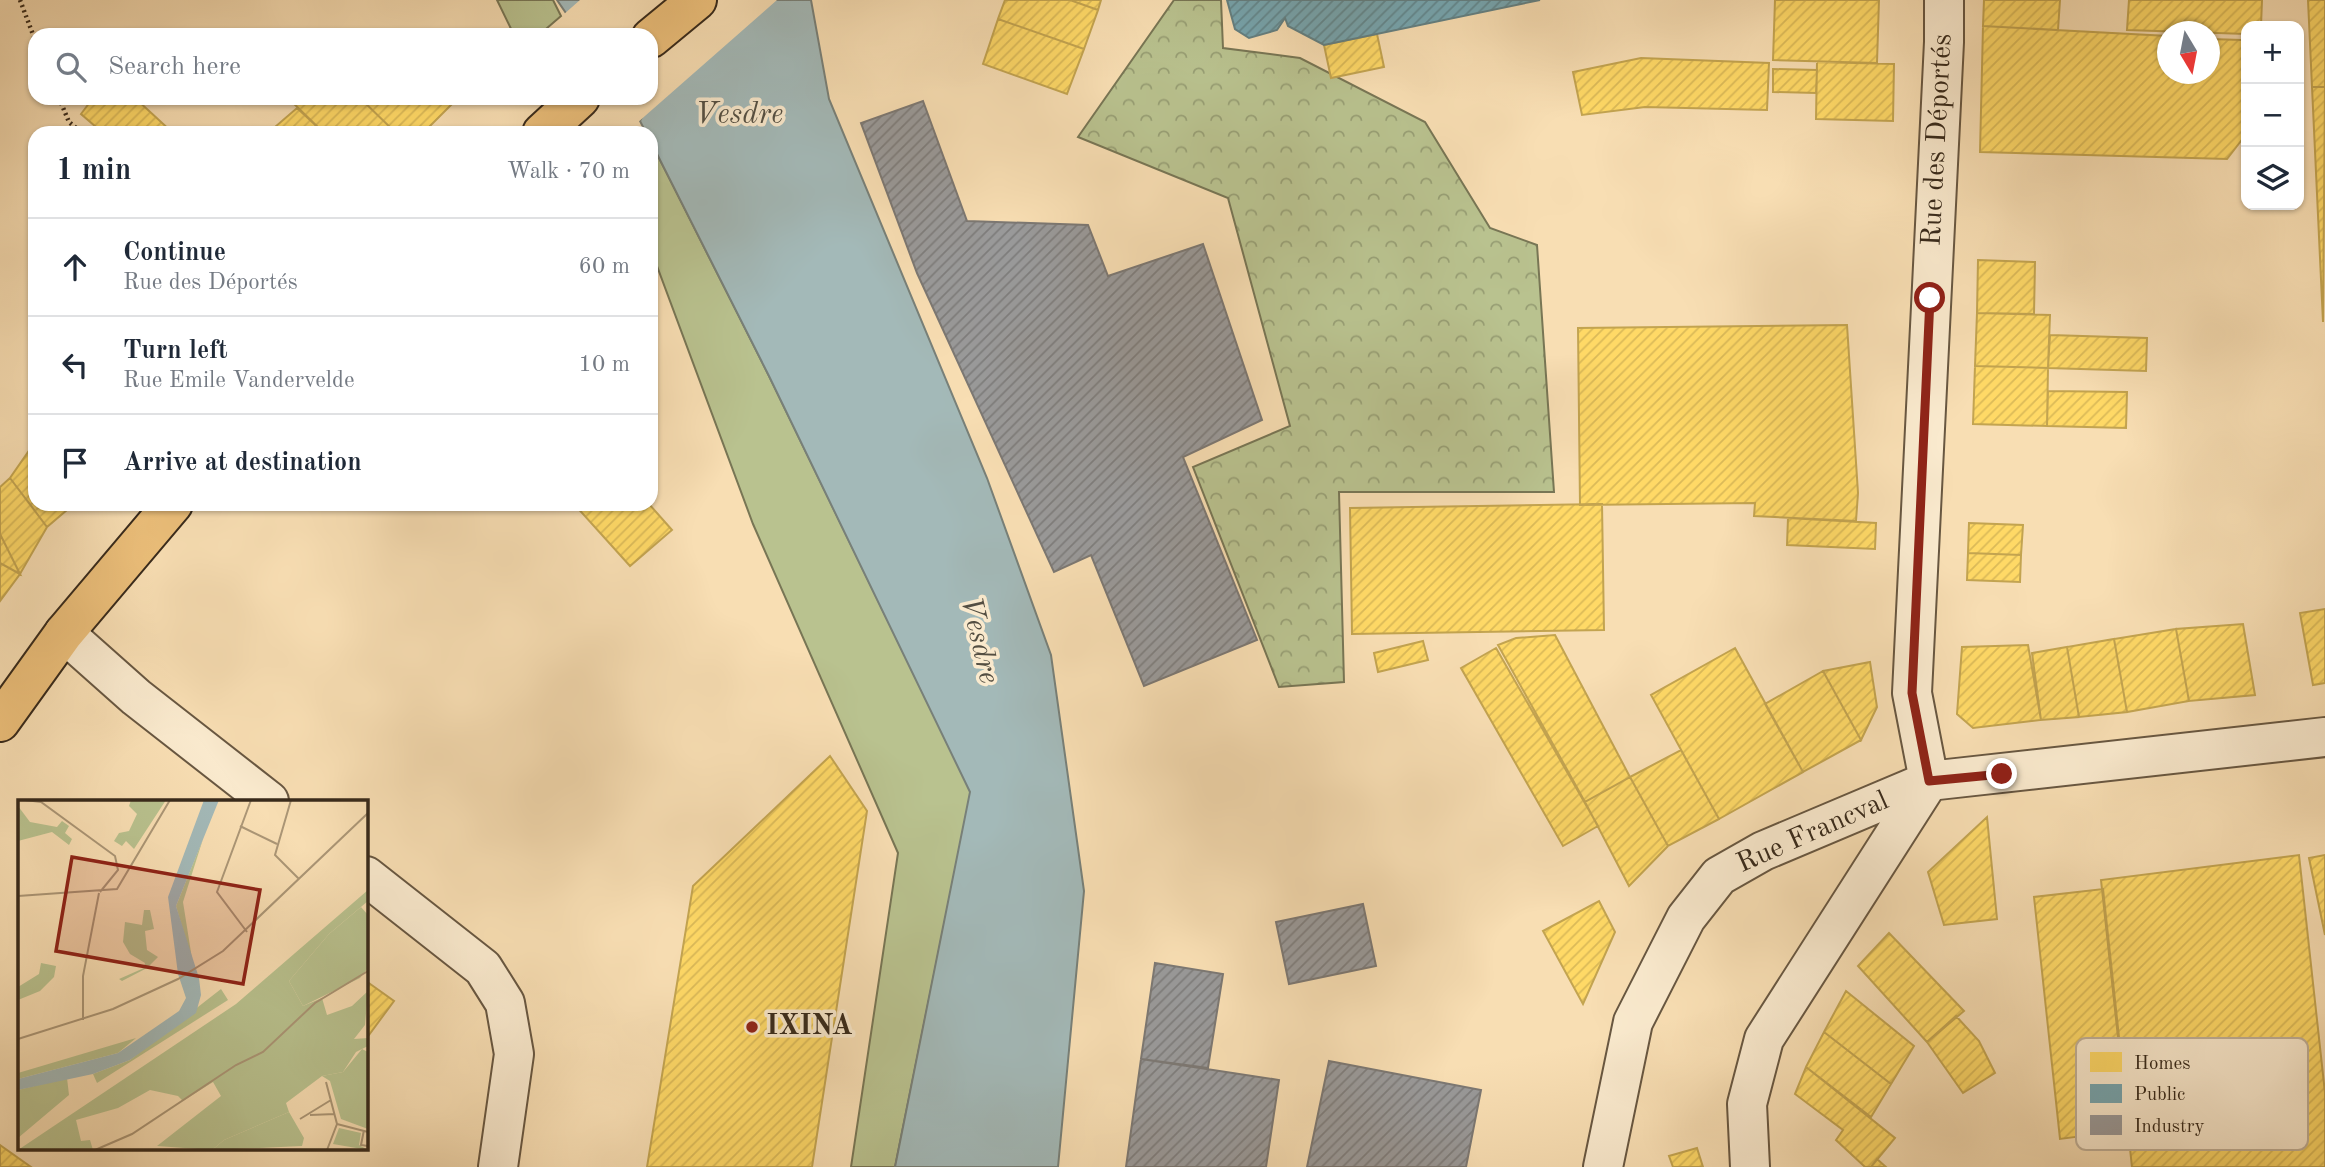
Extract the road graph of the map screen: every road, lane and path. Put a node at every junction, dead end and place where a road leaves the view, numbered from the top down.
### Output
1 (20, 0) edge
2 (697, 0) edge
3 (1944, 0) edge
4 (30, 28) edge
5 (658, 32) edge
6 (63, 105) edge
7 (572, 105) edge
8 (74, 126) edge
9 (550, 126) edge
10 (167, 511) edge
11 (64, 633) junction
12 (0, 722) edge
13 (2325, 737) edge
14 (1929, 781) junction
15 (268, 800) edge
16 (368, 879) edge
17 (498, 1167) edge
18 (1603, 1167) edge
19 (1750, 1167) edge

1 - 4 path
2 - 5 main road
3 - 14 street, Rue des Déportés
6 - 8 path
7 - 9 main road
10 - 11 main road
11 - 12 main road
11 - 15 street
13 - 14 street, Rue Francval
14 - 18 street, Rue Francval
14 - 19 street
16 - 17 street

